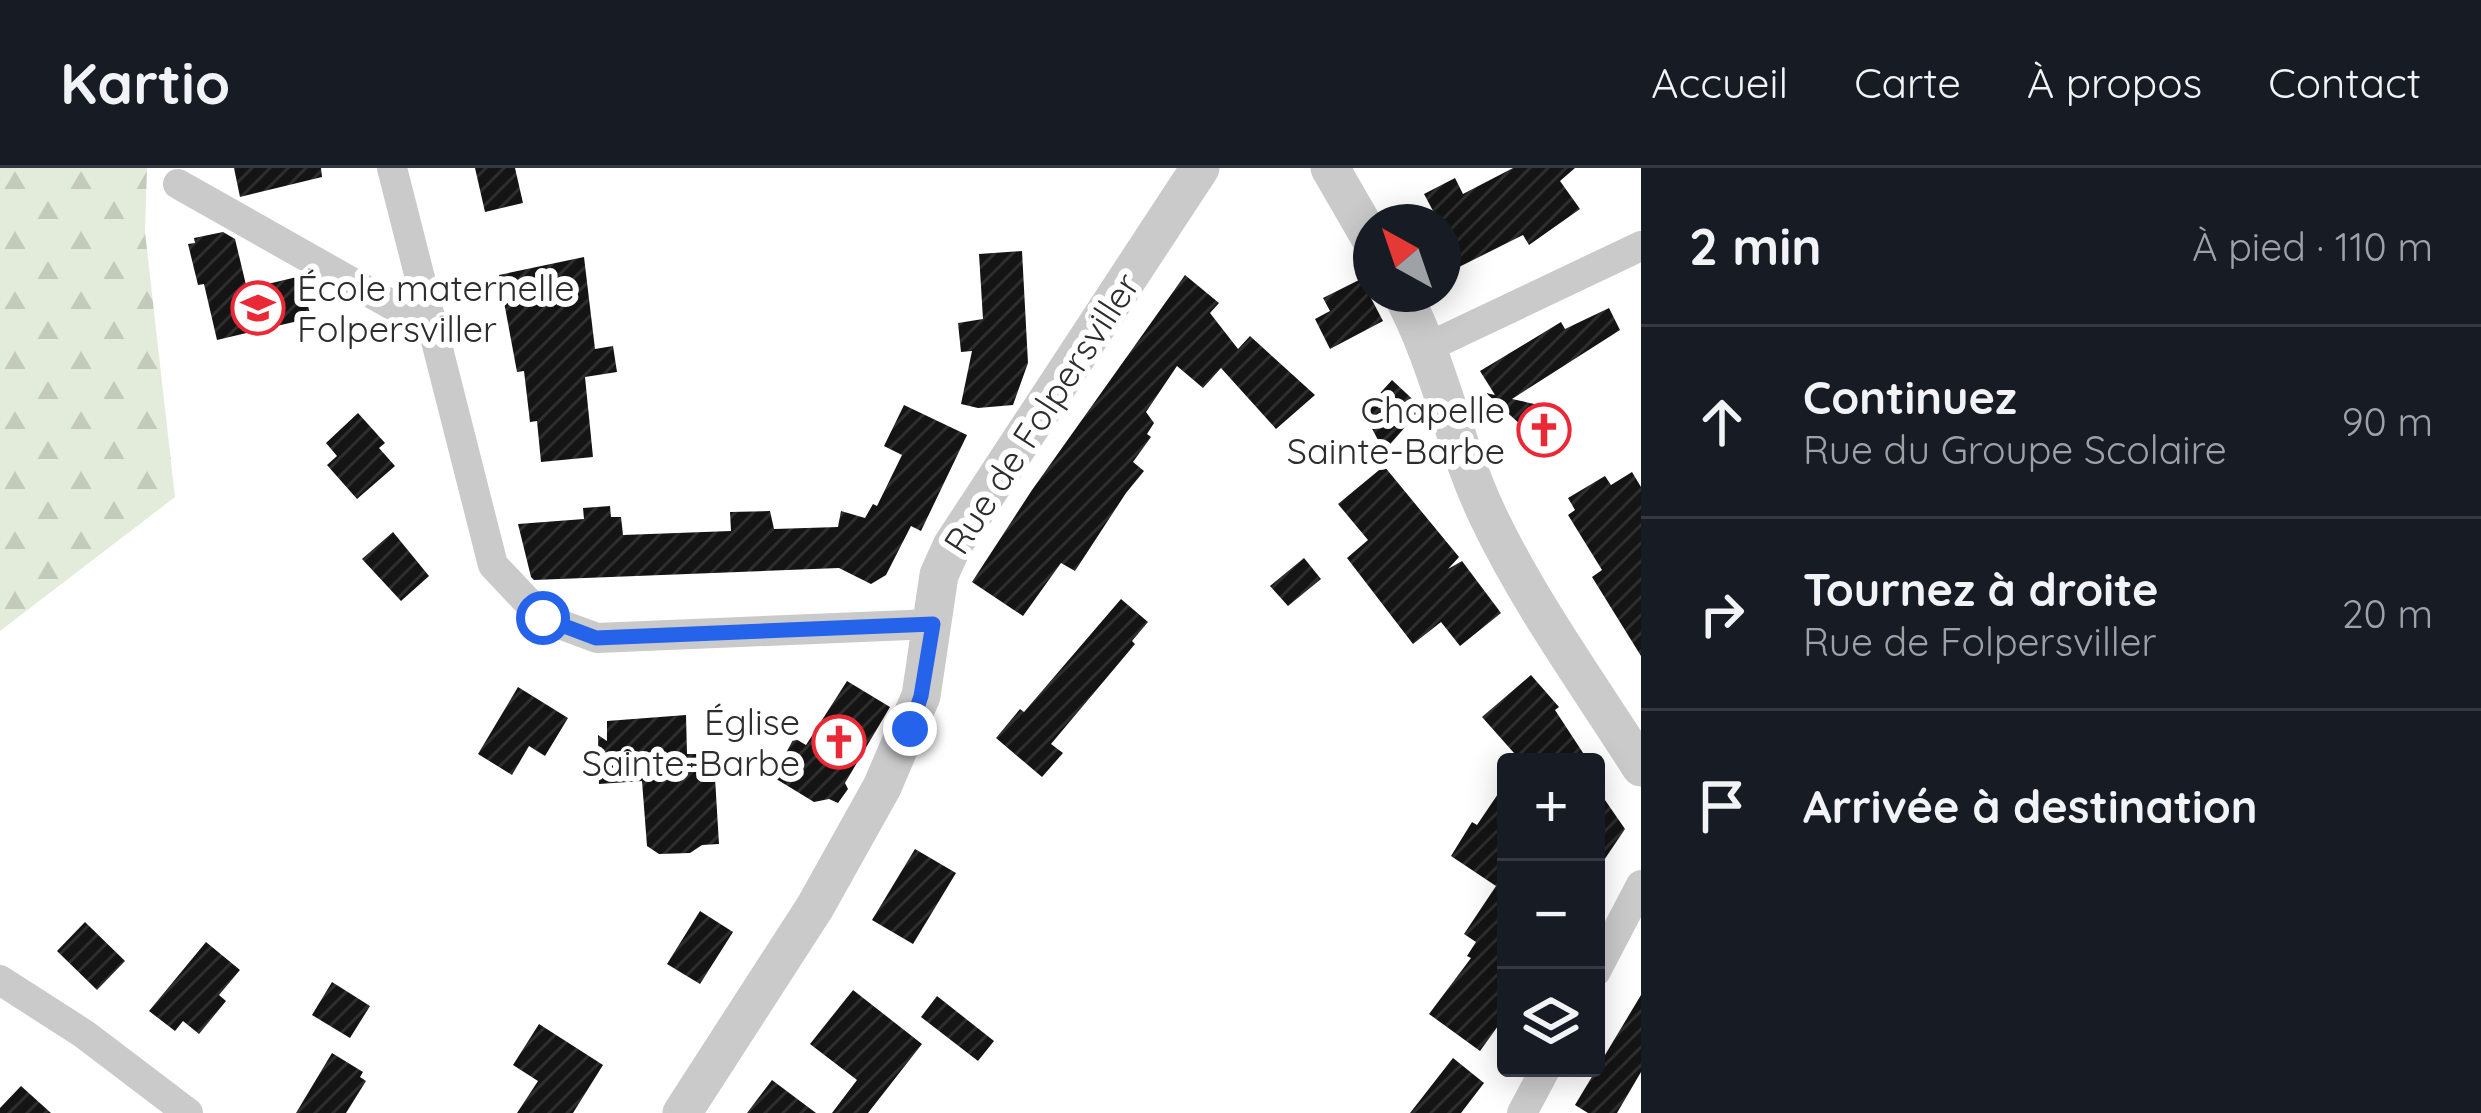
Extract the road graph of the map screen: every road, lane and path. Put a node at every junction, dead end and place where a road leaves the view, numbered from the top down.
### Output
1 (392, 168) edge
2 (1200, 168) edge
3 (1330, 168) edge
4 (178, 184) dead end
5 (1353, 208) edge
6 (1641, 245) edge
7 (426, 301) junction
8 (1411, 312) edge
9 (1428, 347) junction
10 (933, 624) junction
11 (1641, 767) edge
12 (1641, 885) edge
13 (1597, 969) edge
14 (0, 980) edge
15 (1541, 1077) edge
16 (188, 1113) edge
17 (682, 1113) edge
18 (1522, 1113) edge

1 - 7 street
2 - 10 street, Rue de Folpersviller
3 - 5 street
4 - 7 street
6 - 9 street
7 - 10 street
8 - 9 street
9 - 11 street
10 - 17 street, Rue de Folpersviller
12 - 13 street
14 - 16 street
15 - 18 street

